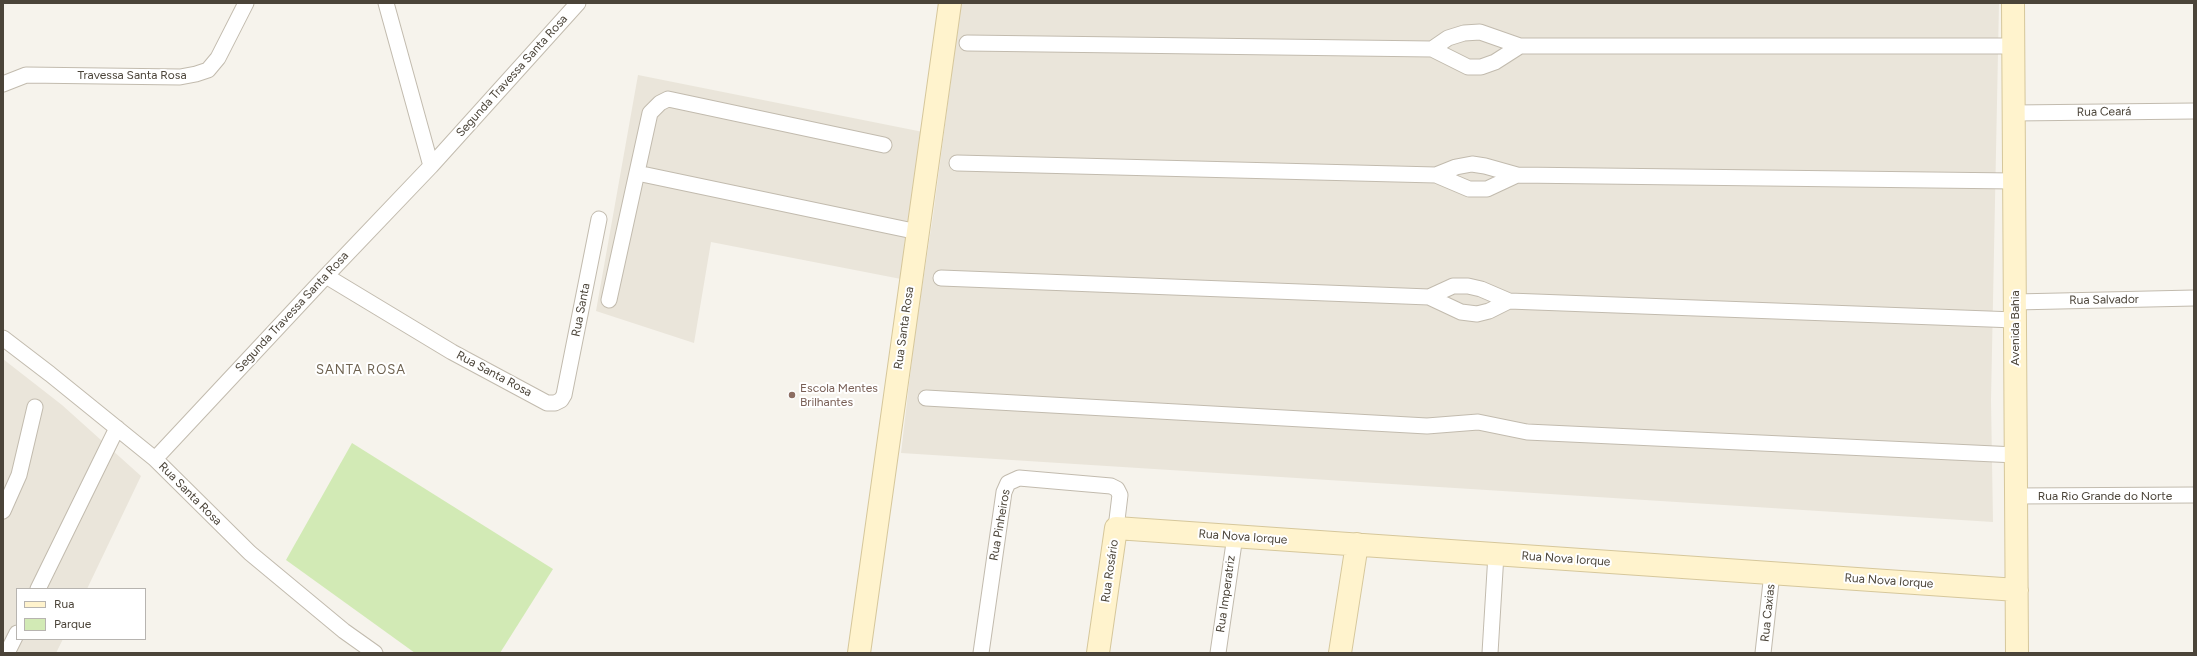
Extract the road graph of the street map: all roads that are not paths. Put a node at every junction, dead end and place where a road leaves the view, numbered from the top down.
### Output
1 (246, 3) edge
2 (386, 3) edge
3 (578, 3) edge
4 (950, 3) edge
5 (2013, 3) edge
6 (967, 43) dead end
7 (1520, 46) junction
8 (2006, 46) junction
9 (1432, 49) junction
10 (3, 84) edge
11 (2194, 111) edge
12 (2014, 113) junction
13 (884, 145) dead end
14 (956, 163) dead end
15 (431, 166) junction
16 (637, 173) junction
17 (1436, 175) junction
18 (1517, 175) junction
19 (2007, 181) junction
20 (599, 219) dead end
21 (918, 232) junction
22 (326, 276) junction
23 (941, 278) dead end
24 (1429, 297) junction
25 (2194, 298) edge
26 (609, 300) dead end
27 (1509, 301) junction
28 (2011, 314) junction
29 (3, 338) edge
30 (926, 398) dead end
31 (561, 400) joint
32 (35, 407) dead end
33 (117, 428) junction
34 (2009, 455) junction
35 (155, 459) junction
36 (1116, 490) joint
37 (2194, 495) edge
38 (2016, 496) junction
39 (3, 511) edge
40 (1116, 528) junction
41 (1235, 536) junction
42 (1357, 544) junction
43 (1496, 554) junction
44 (1772, 573) junction
45 (38, 588) edge
46 (2017, 590) junction
47 (16, 635) edge
48 (7, 653) edge
49 (375, 653) edge
50 (859, 653) edge
51 (981, 653) edge
52 (1098, 653) edge
53 (1218, 653) edge
54 (1340, 653) edge
55 (1490, 653) edge
56 (1764, 653) edge
57 (2017, 653) edge

1 - 10 street, Travessa Santa Rosa
2 - 15 street
3 - 15 street, Segunda Travessa Santa Rosa
4 - 21 street, Rua Santa Rosa
5 - 8 street, Avenida Bahia
6 - 9 street
7 - 8 street
7 - 9 street
7 - 9 street
8 - 12 street, Avenida Bahia
11 - 12 street, Rua Ceará
12 - 19 street, Avenida Bahia
13 - 16 street
14 - 17 street
15 - 22 street, Segunda Travessa Santa Rosa
16 - 21 street
16 - 26 street
17 - 18 street
17 - 18 street
18 - 19 street
19 - 28 street, Avenida Bahia
20 - 31 street, Rua Santa
21 - 50 street, Rua Santa Rosa
22 - 31 street, Rua Santa Rosa
22 - 35 street, Segunda Travessa Santa Rosa
23 - 24 street
24 - 27 street
24 - 27 street
25 - 28 street, Rua Salvador
27 - 28 street, Rua Salvador
28 - 34 street, Avenida Bahia
29 - 33 street, Rua Santa Rosa
30 - 34 street
32 - 39 street
33 - 35 street, Rua Santa Rosa
33 - 45 street
34 - 38 street, Avenida Bahia
35 - 49 street, Rua Santa Rosa
36 - 40 street, Rua Rosário
36 - 51 street, Rua Pinheiros
37 - 38 street, Rua Rio Grande do Norte
38 - 46 street, Avenida Bahia
40 - 41 street, Rua Nova Iorque
40 - 52 street, Rua Rosário
41 - 42 street, Rua Nova Iorque
41 - 53 street, Rua Imperatriz
42 - 43 street, Rua Nova Iorque
42 - 54 street
43 - 44 street, Rua Nova Iorque
43 - 55 street
44 - 46 street, Rua Nova Iorque
44 - 56 street, Rua Caxias
46 - 57 street, Avenida Bahia
47 - 48 street

